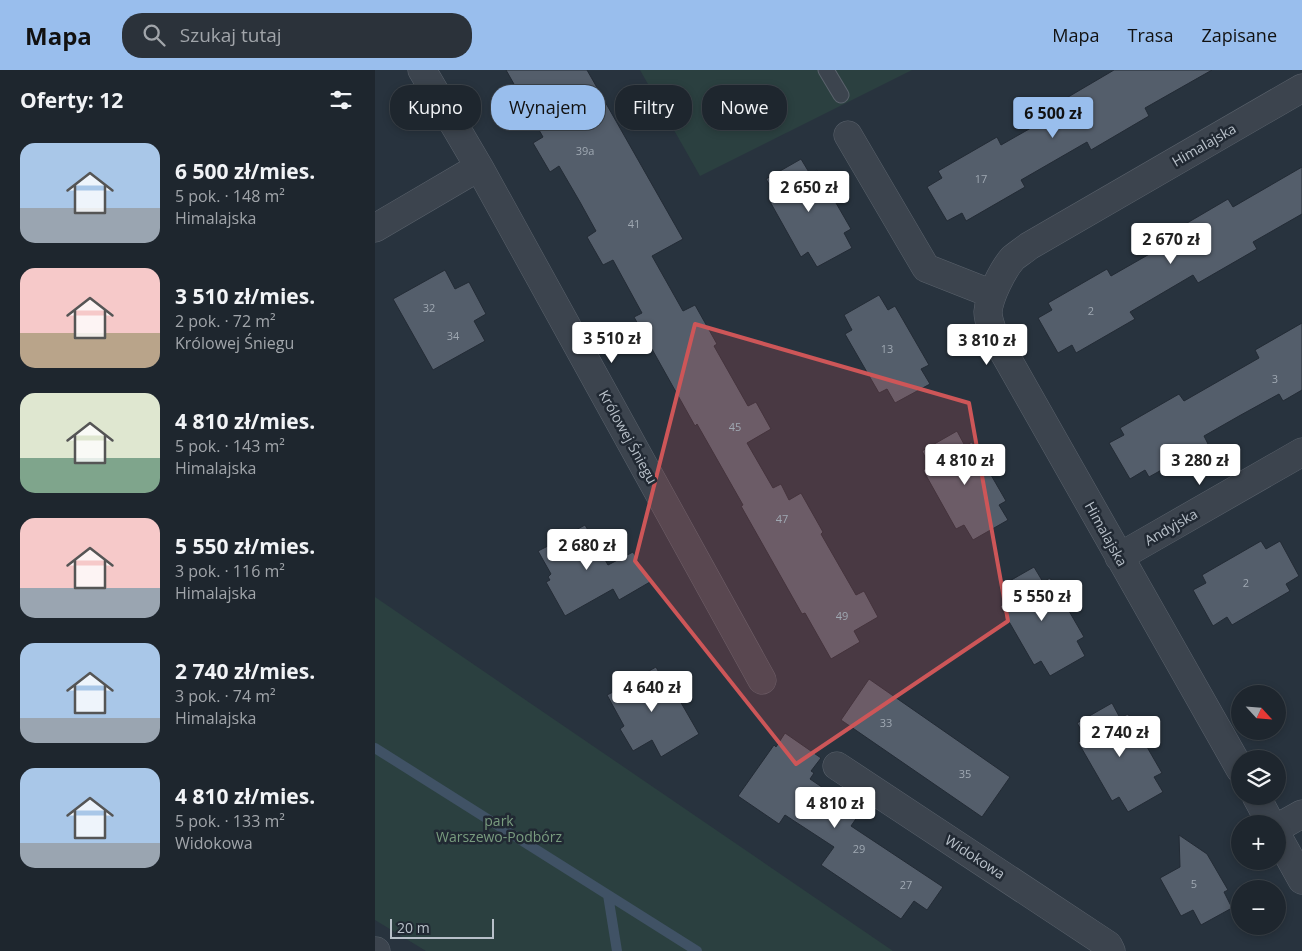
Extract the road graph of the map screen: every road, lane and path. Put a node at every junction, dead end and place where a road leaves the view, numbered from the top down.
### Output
1 (422, 70) edge
2 (826, 70) edge
3 (1302, 88) edge
4 (841, 95) dead end
5 (848, 135) dead end
6 (479, 167) junction
7 (375, 228) edge
8 (992, 294) junction
9 (1302, 452) edge
10 (1119, 557) junction
11 (761, 680) dead end
12 (1231, 753) edge
13 (837, 766) dead end
14 (1302, 814) edge
15 (1286, 823) edge
16 (1286, 851) edge
17 (1302, 880) edge
18 (1111, 951) edge

1 - 6 street, Królowej Śniegu
2 - 4 lane
3 - 8 street, Himalajska
5 - 8 street
6 - 7 street
6 - 11 street, Królowej Śniegu
8 - 10 street, Himalajska
9 - 10 street, Andyjska
10 - 12 street, Himalajska
13 - 18 street, Widokowa
14 - 15 street
16 - 17 street

